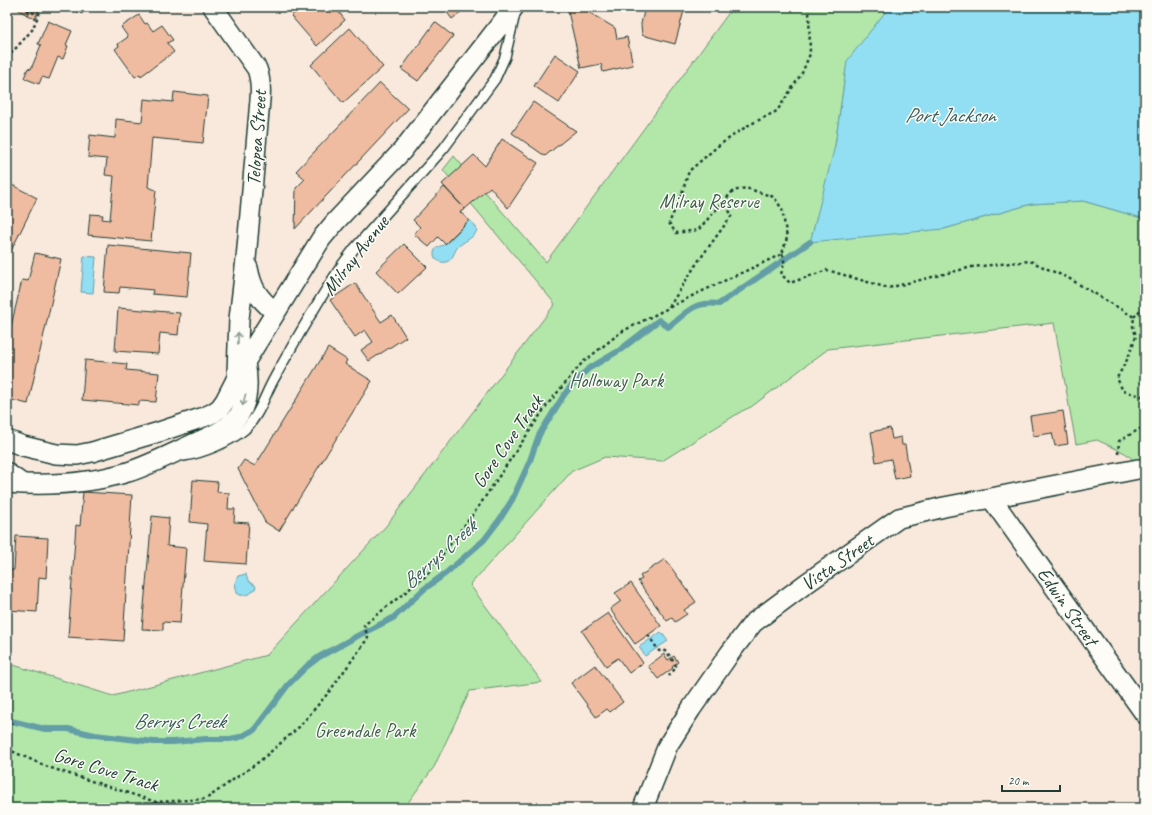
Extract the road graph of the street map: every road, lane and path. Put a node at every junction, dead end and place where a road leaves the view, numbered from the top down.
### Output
1 (21, 7) edge
2 (42, 7) edge
3 (213, 7) edge
4 (515, 7) edge
5 (809, 7) edge
6 (38, 15) junction
7 (7, 58) edge
8 (723, 202) junction
9 (783, 256) junction
10 (246, 259) junction
11 (1145, 307) edge
12 (668, 308) junction
13 (275, 312) junction
14 (1134, 317) junction
15 (240, 369) junction
16 (1145, 397) edge
17 (1145, 426) edge
18 (7, 440) edge
19 (158, 461) junction
20 (7, 467) edge
21 (1138, 469) joint
22 (7, 483) edge
23 (33, 485) junction
24 (991, 498) junction
25 (648, 635) dead end
26 (668, 676) dead end
27 (1142, 704) edge
28 (7, 749) edge
29 (156, 802) junction
30 (161, 808) edge
31 (643, 808) edge

1 - 6 path
2 - 6 path
3 - 10 street, Telopea Street
4 - 13 street, Milray Avenue
4 - 19 lane, Milray Avenue
5 - 8 path
6 - 7 path
8 - 9 path
8 - 12 path
9 - 12 path, Gore Cove Track
9 - 14 path
10 - 13 street, Telopea Street
15 -> 10 street, Telopea Street
11 - 14 path
12 - 29 path, Gore Cove Track
13 - 15 street, Milray Avenue
14 - 16 path
15 - 18 street, Milray Avenue
15 -> 19 street, Milray Avenue
17 - 21 path
19 - 23 street, Milray Avenue
20 - 23 lane
21 - 24 street, Vista Street
22 - 23 street, Milray Avenue
24 - 27 street, Edwin Street
24 - 31 street, Vista Street
25 - 26 path
28 - 29 path, Gore Cove Track
29 - 30 path

